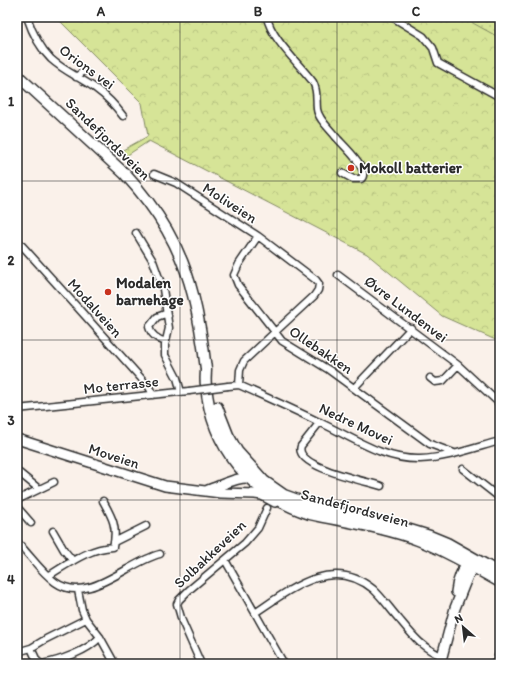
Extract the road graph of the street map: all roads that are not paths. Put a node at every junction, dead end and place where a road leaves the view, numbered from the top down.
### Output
1 (27, 17) edge
2 (267, 17) edge
3 (392, 17) edge
4 (84, 71) dead end
5 (17, 75) edge
6 (76, 77) junction
7 (500, 97) edge
8 (123, 116) dead end
9 (342, 173) dead end
10 (154, 174) dead end
11 (136, 233) dead end
12 (258, 236) junction
13 (17, 240) edge
14 (338, 276) dead end
15 (168, 316) junction
16 (411, 328) junction
17 (275, 332) junction
18 (166, 342) junction
19 (458, 365) junction
20 (206, 371) junction
21 (430, 378) dead end
22 (239, 385) junction
23 (228, 386) joint
24 (354, 388) junction
25 (181, 392) junction
26 (152, 395) junction
27 (500, 404) edge
28 (17, 409) edge
29 (320, 422) junction
30 (17, 439) edge
31 (500, 441) edge
32 (454, 454) junction
33 (463, 469) dead end
34 (17, 471) edge
35 (247, 477) junction
36 (264, 481) junction
37 (54, 482) dead end
38 (380, 486) dead end
39 (39, 489) junction
40 (205, 491) junction
41 (500, 498) edge
42 (17, 500) edge
43 (103, 500) dead end
44 (17, 508) edge
45 (267, 508) dead end
46 (299, 510) junction
47 (30, 523) dead end
48 (146, 526) dead end
49 (53, 531) dead end
50 (17, 542) edge
51 (114, 542) junction
52 (160, 554) dead end
53 (225, 560) junction
54 (73, 561) junction
55 (471, 562) junction
56 (500, 573) edge
57 (48, 576) junction
58 (500, 582) edge
59 (78, 590) junction
60 (255, 613) junction
61 (86, 619) junction
62 (100, 637) junction
63 (31, 648) junction
64 (17, 652) edge
65 (441, 660) edge
66 (115, 664) edge
67 (201, 664) edge
68 (284, 664) edge

1 - 6 street, Orions vei
2 - 9 street
3 - 7 street
4 - 6 street
5 - 20 main road, Sandefjordsveien
6 - 8 street, Orions vei
10 - 12 street, Moliveien
11 - 15 street
12 - 17 street, Moliveien
12 - 17 street, Ollebakken
13 - 26 street, Modalveien
14 - 16 street, Øvre Lundenvei
15 - 18 street
15 - 18 street
16 - 19 street, Øvre Lundenvei
16 - 24 street
17 - 22 street
17 - 24 street, Ollebakken
18 - 25 street
19 - 21 street
19 - 27 street, Øvre Lundenvei
20 - 35 main road, Sandefjordsveien
20 - 36 main road, Sandefjordsveien
22 - 23 street, Nedre Movei
22 - 29 street, Nedre Movei
23 - 25 street, Mo terrasse, bridge
24 - 32 street, Ollebakken
25 - 26 street, Mo terrasse
26 - 28 street, Mo terrasse
29 - 32 street, Nedre Movei
29 - 38 street
30 - 40 street, Moveien
31 - 32 street, Nedre Movei
33 - 41 street
34 - 39 street
35 - 36 street
35 - 40 street, Moveien
35 - 46 main road, Sandefjordsveien
36 - 55 main road, Sandefjordsveien
37 - 39 street
39 - 42 street
40 - 46 street, Moveien
43 - 51 street
44 - 47 street
45 - 53 street, Solbakkeveien
46 - 55 main road, Sandefjordsveien
48 - 51 street
49 - 54 street
50 - 57 street
51 - 54 street
52 - 59 street
53 - 60 street
53 - 67 street, Solbakkeveien
54 - 57 street
55 - 56 main road, Sandefjordsveien
55 - 58 main road, Sandefjordsveien
55 - 65 street
57 - 59 street
59 - 61 street
60 - 65 street
60 - 68 street
61 - 62 street
61 - 63 street
62 - 63 street
62 - 66 street
63 - 64 street

